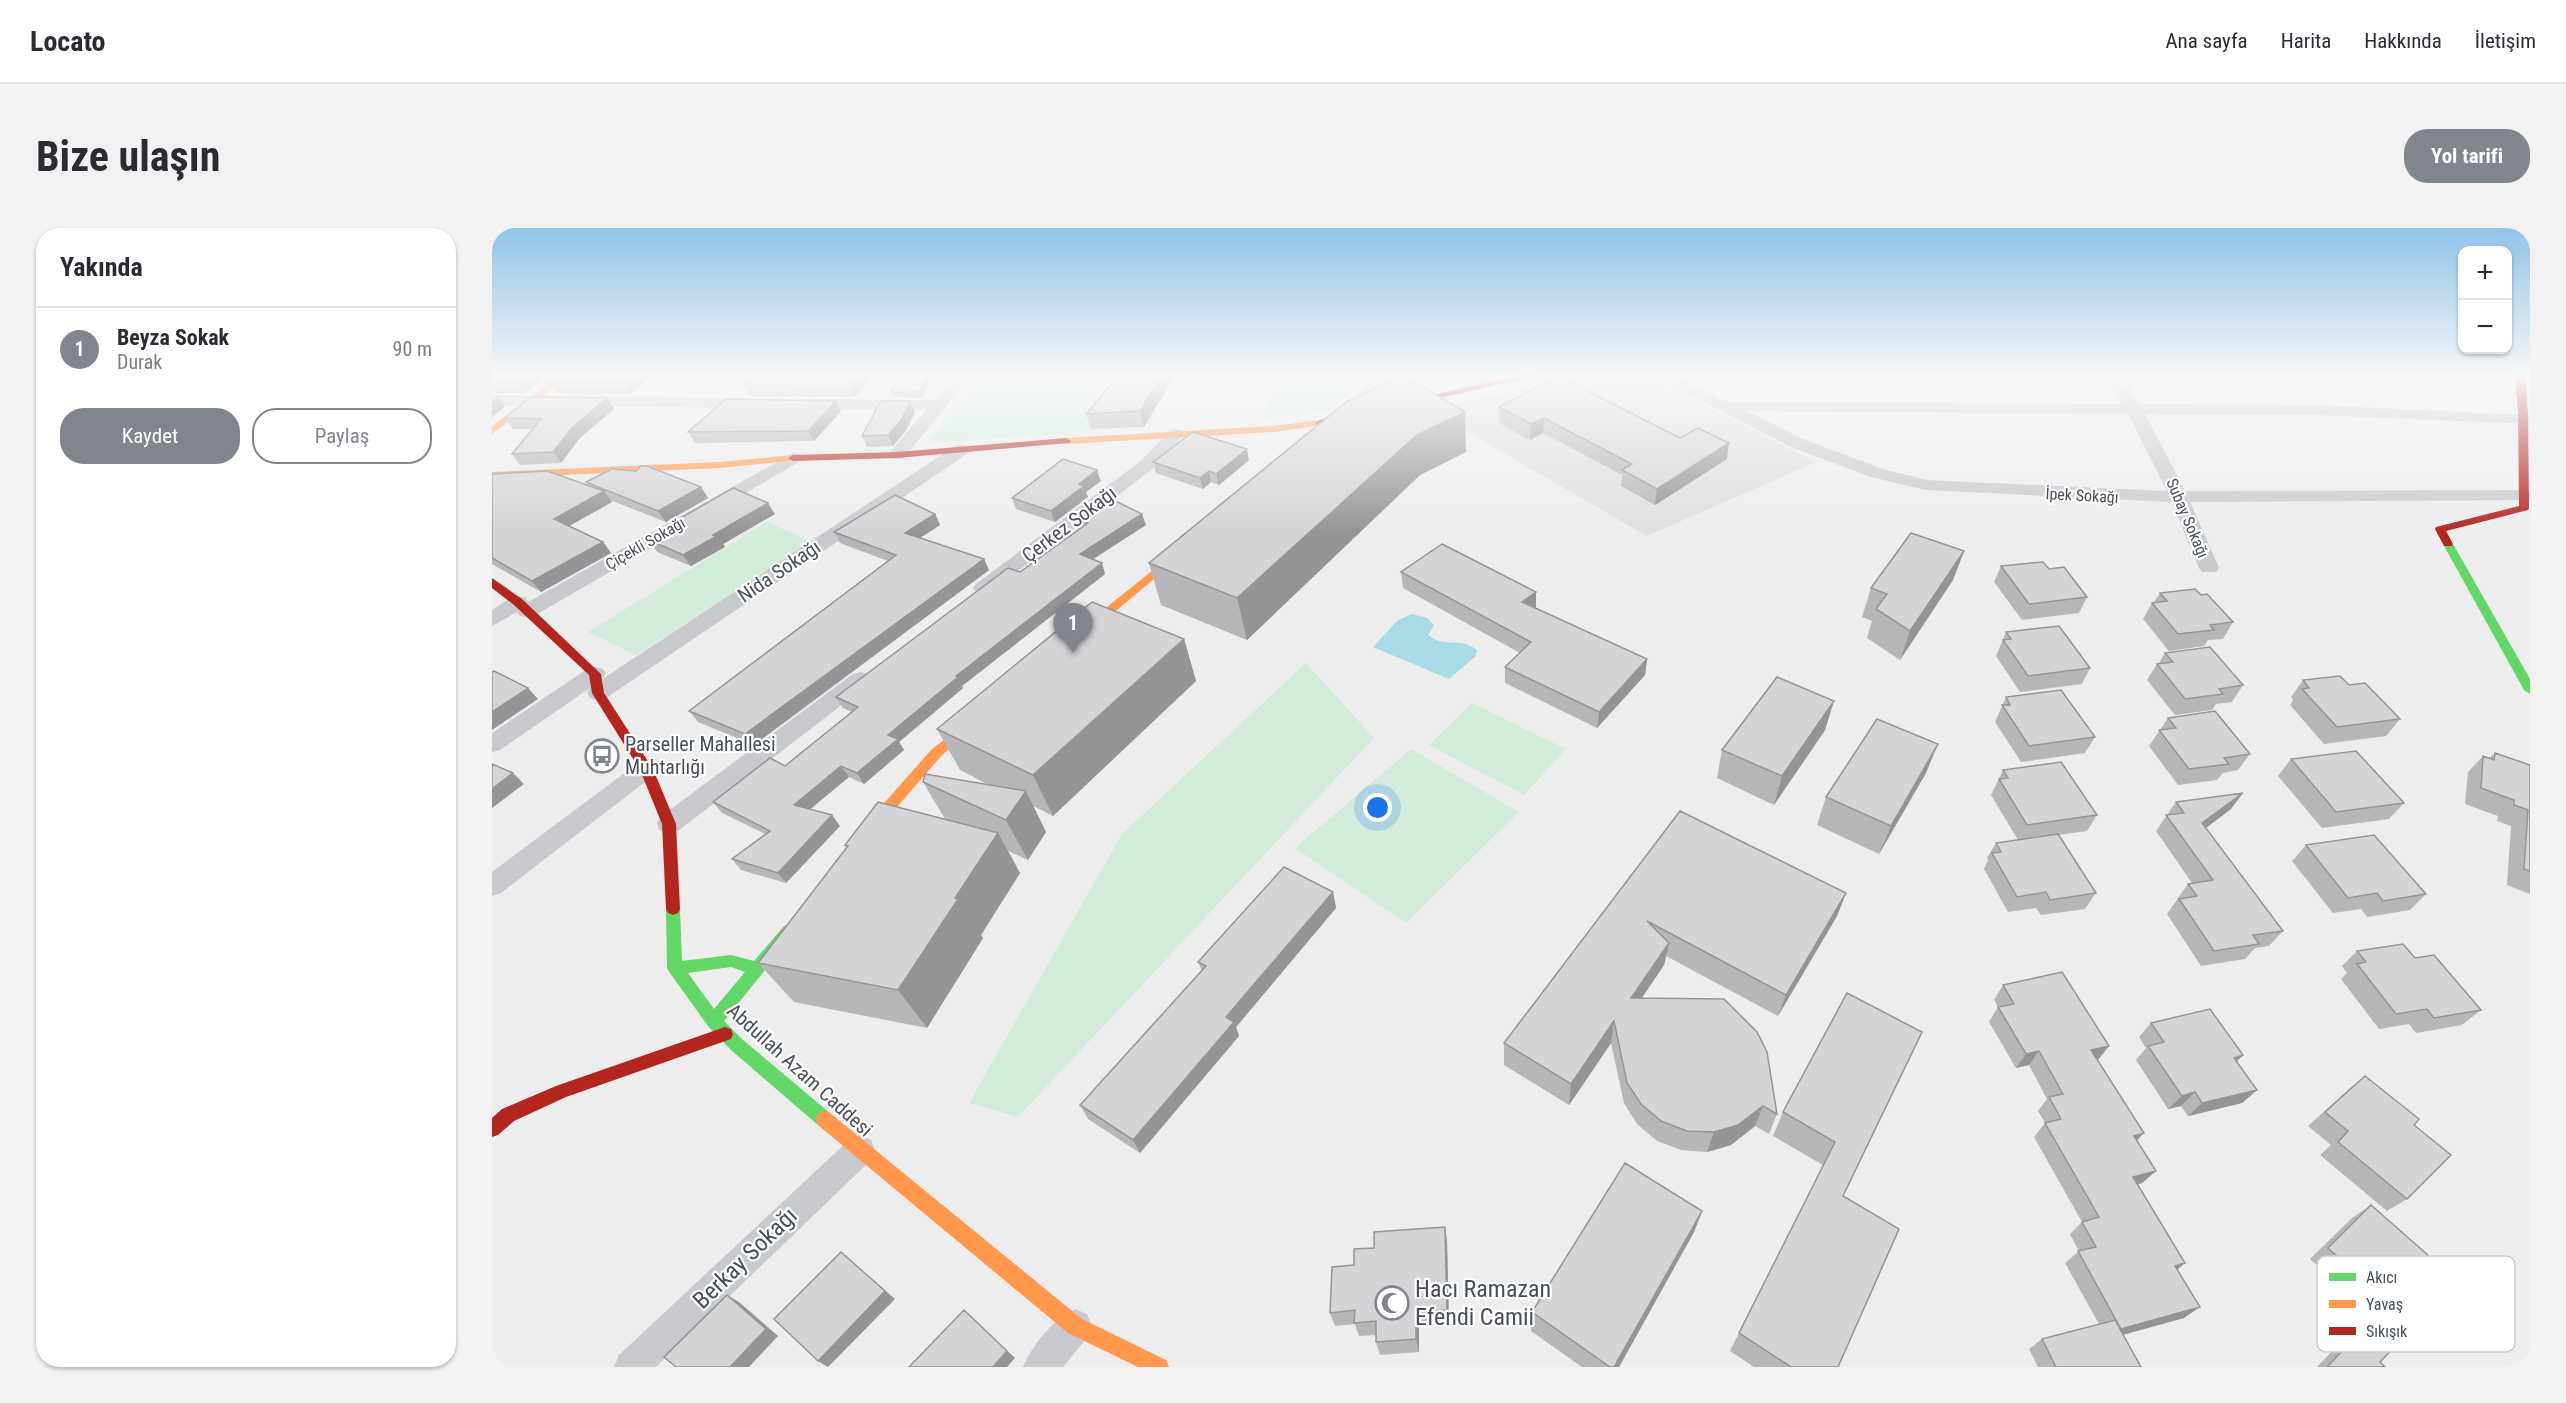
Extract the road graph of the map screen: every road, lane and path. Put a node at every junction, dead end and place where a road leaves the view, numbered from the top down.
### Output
1 (918, 428) edge
2 (1280, 428) edge
3 (1330, 428) edge
4 (1769, 428) edge
5 (2145, 428) edge
6 (2523, 428) edge
7 (1273, 429) junction
8 (1176, 434) junction
9 (1322, 435) edge
10 (1284, 443) dead end
11 (961, 450) junction
12 (897, 455) junction
13 (793, 458) junction
14 (492, 475) edge
15 (2524, 496) junction
16 (2181, 497) junction
17 (1200, 535) edge
18 (2209, 568) dead end
19 (492, 582) edge
20 (966, 601) edge
21 (523, 607) junction
22 (492, 619) edge
23 (1064, 647) edge
24 (880, 666) edge
25 (596, 683) junction
26 (2530, 690) edge
27 (992, 707) edge
28 (492, 744) edge
29 (646, 769) junction
30 (669, 824) junction
31 (850, 853) edge
32 (492, 886) edge
33 (800, 915) edge
34 (675, 968) junction
35 (758, 969) junction
36 (714, 1021) junction
37 (725, 1034) junction
38 (492, 1129) edge
39 (860, 1150) junction
40 (1075, 1326) junction
41 (1131, 1360) edge
42 (631, 1367) edge
43 (1040, 1367) edge
44 (1160, 1367) edge

1 - 12 street
2 - 7 street
3 - 9 street
4 - 16 street, İpek Sokağı
5 - 16 street, Subay Sokağı
6 - 15 street
7 - 8 street
7 - 10 street
8 - 11 street
8 - 20 street, Çerkez Sokağı
11 - 12 street
11 - 25 street, Nida Sokağı
12 - 13 street
13 - 14 street
13 - 21 street, Çiçekli Sokağı
15 - 16 street, İpek Sokağı
15 - 26 street
16 - 18 street, Subay Sokağı
17 - 23 street
19 - 21 street
21 - 22 street, Çiçekli Sokağı
21 - 25 street
24 - 30 street
25 - 28 street, Nida Sokağı
25 - 29 street
27 - 31 street
29 - 30 street
29 - 32 street
30 - 34 street
33 - 35 street
34 - 35 street
34 - 36 street, Abdullah Azam Caddesi
35 - 36 street
36 - 37 street, Abdullah Azam Caddesi
37 - 38 street
37 - 39 street, Abdullah Azam Caddesi
39 - 40 street, Abdullah Azam Caddesi
39 - 42 street, Berkay Sokağı
40 - 41 street, Abdullah Azam Caddesi
40 - 43 street
41 - 44 street, Abdullah Azam Caddesi

